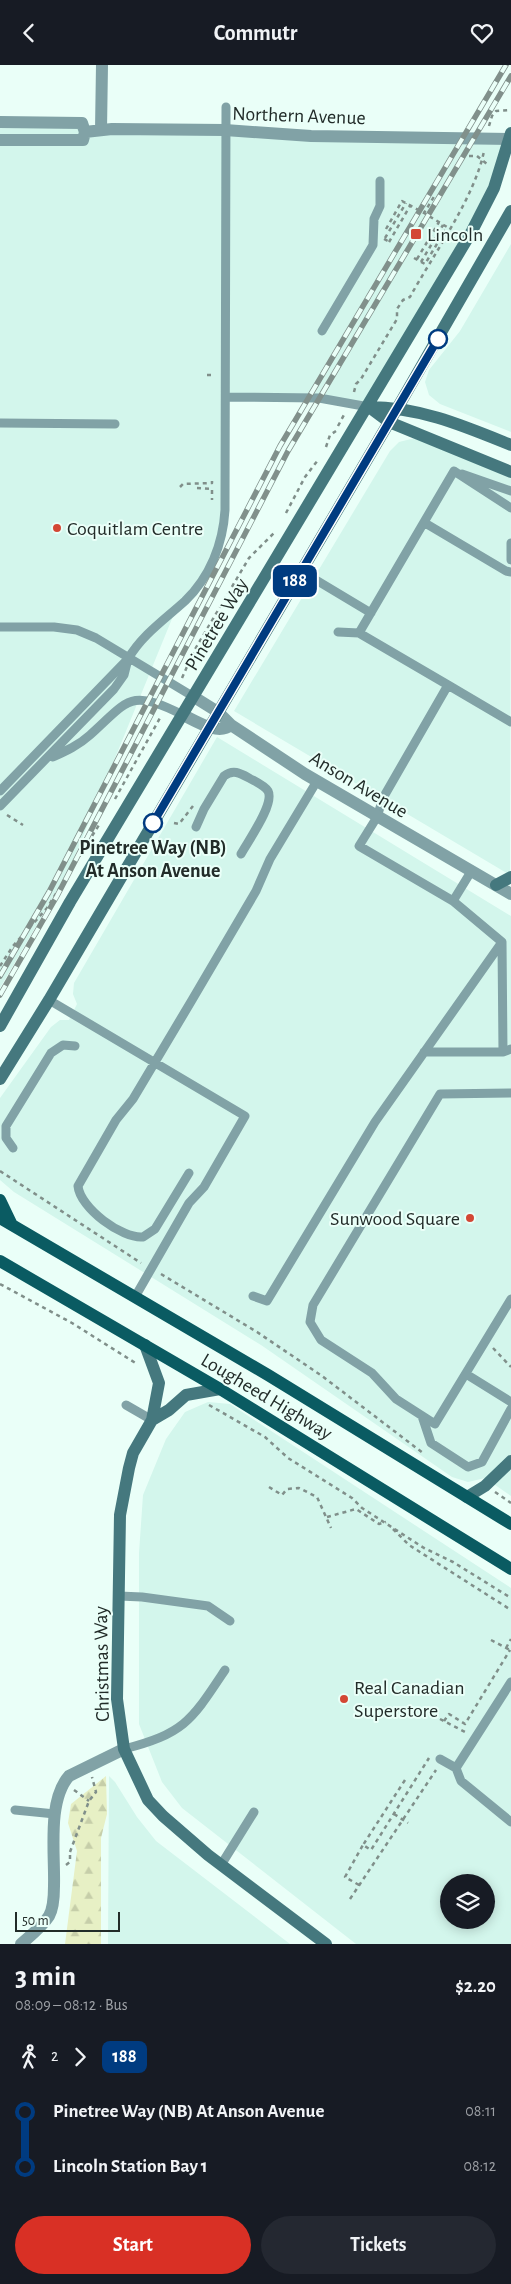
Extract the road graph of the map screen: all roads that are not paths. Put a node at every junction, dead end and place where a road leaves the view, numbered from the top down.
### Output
1 (102, 65) edge
2 (226, 107) dead end
3 (0, 122) edge
4 (102, 130) junction
5 (225, 130) junction
6 (85, 132) junction
7 (511, 137) edge
8 (0, 140) edge
9 (380, 181) dead end
10 (511, 211) edge
11 (322, 331) dead end
12 (226, 397) junction
13 (369, 407) junction
14 (398, 407) junction
15 (389, 422) junction
16 (0, 423) edge
17 (115, 424) dead end
18 (511, 445) edge
19 (454, 471) junction
20 (511, 472) edge
21 (511, 491) edge
22 (511, 508) edge
23 (425, 523) junction
24 (511, 543) edge
25 (511, 560) edge
26 (301, 571) junction
27 (511, 572) edge
28 (371, 613) junction
29 (0, 627) edge
30 (338, 632) dead end
31 (359, 633) junction
32 (128, 659) junction
33 (448, 685) junction
34 (194, 697) junction
35 (218, 712) junction
36 (183, 715) junction
37 (511, 722) edge
38 (231, 725) junction
39 (210, 727) junction
40 (48, 759) junction
41 (317, 781) junction
42 (0, 791) edge
43 (2, 810) edge
44 (377, 817) junction
45 (196, 827) dead end
46 (241, 853) dead end
47 (472, 870) junction
48 (511, 877) edge
49 (496, 885) junction
50 (511, 895) edge
51 (453, 901) junction
52 (502, 942) junction
53 (49, 999) junction
54 (0, 1026) edge
55 (75, 1047) dead end
56 (507, 1051) edge
57 (424, 1052) junction
58 (155, 1063) junction
59 (0, 1079) edge
60 (511, 1093) edge
61 (13, 1148) dead end
62 (189, 1173) dead end
63 (0, 1200) edge
64 (0, 1218) edge
65 (12, 1225) junction
66 (0, 1261) edge
67 (252, 1296) dead end
68 (135, 1297) junction
69 (511, 1299) edge
70 (145, 1345) junction
71 (466, 1374) junction
72 (220, 1389) junction
73 (511, 1402) edge
74 (126, 1405) dead end
75 (511, 1409) edge
76 (422, 1416) junction
77 (152, 1420) junction
78 (511, 1461) edge
79 (467, 1497) junction
80 (511, 1524) edge
81 (511, 1569) edge
82 (119, 1596) junction
83 (230, 1621) dead end
84 (225, 1670) dead end
85 (511, 1682) edge
86 (124, 1749) junction
87 (438, 1757) road end
88 (456, 1768) junction
89 (15, 1810) dead end
90 (254, 1812) dead end
91 (55, 1815) junction
92 (511, 1822) edge
93 (221, 1865) junction
94 (21, 1944) edge
95 (326, 1944) edge

1 - 4 street
2 - 5 lane
3 - 6 street
4 - 5 street, Northern Avenue
4 - 6 street, Northern Avenue
5 - 7 street, Northern Avenue
5 - 12 lane
6 - 8 street, Northern Avenue
7 - 13 main road, Pinetree Way
9 - 11 lane
10 - 14 main road
12 - 13 lane
12 - 32 lane
13 - 14 main road
13 - 15 main road
13 - 34 main road, Pinetree Way
14 - 15 main road
14 - 18 main road
15 - 20 main road
15 - 26 main road
16 - 17 lane
19 - 21 lane
19 - 22 lane
19 - 23 lane
23 - 27 lane
23 - 28 lane
24 - 25 lane
26 - 28 lane
26 - 35 main road
28 - 31 lane
29 - 32 lane
30 - 31 lane
31 - 33 lane
32 - 34 lane
32 - 40 lane
32 - 42 lane
33 - 37 lane
33 - 44 lane
34 - 35 street, Anson Avenue
34 - 36 main road, Pinetree Way
35 - 38 street, Anson Avenue
35 - 39 main road
36 - 39 street
36 - 40 lane
36 - 54 main road, Pinetree Way
38 - 39 street
38 - 41 street, Anson Avenue
39 - 53 main road
40 - 43 lane
41 - 44 street, Anson Avenue
41 - 58 lane
44 - 47 street, Anson Avenue
44 - 51 lane
45 - 46 lane
47 - 49 street, Anson Avenue
47 - 51 lane
48 - 49 main road
49 - 50 street, Anson Avenue
51 - 52 lane
52 - 56 lane
52 - 57 lane
53 - 58 lane
53 - 59 main road
55 - 61 lane
56 - 57 lane
57 - 67 lane
58 - 62 lane
58 - 68 lane
60 - 76 lane
63 - 65 main road
64 - 65 main road, Lougheed Highway
65 - 68 main road, Lougheed Highway
66 - 70 main road, Lougheed Highway
68 - 79 main road, Lougheed Highway
69 - 71 lane
70 - 72 main road, Lougheed Highway
70 - 77 main road, Christmas Way
71 - 73 lane
71 - 76 lane
72 - 77 main road, Christmas Way
72 - 81 main road, Lougheed Highway
74 - 77 lane
75 - 76 lane
77 - 82 main road, Christmas Way
78 - 79 main road
79 - 80 main road, Lougheed Highway
82 - 83 lane
82 - 86 main road, Christmas Way
84 - 86 lane
85 - 88 lane
86 - 91 street
86 - 93 main road, Christmas Way
87 - 88 lane
88 - 92 lane
89 - 91 lane
90 - 93 lane
91 - 94 street
93 - 95 main road, Christmas Way

